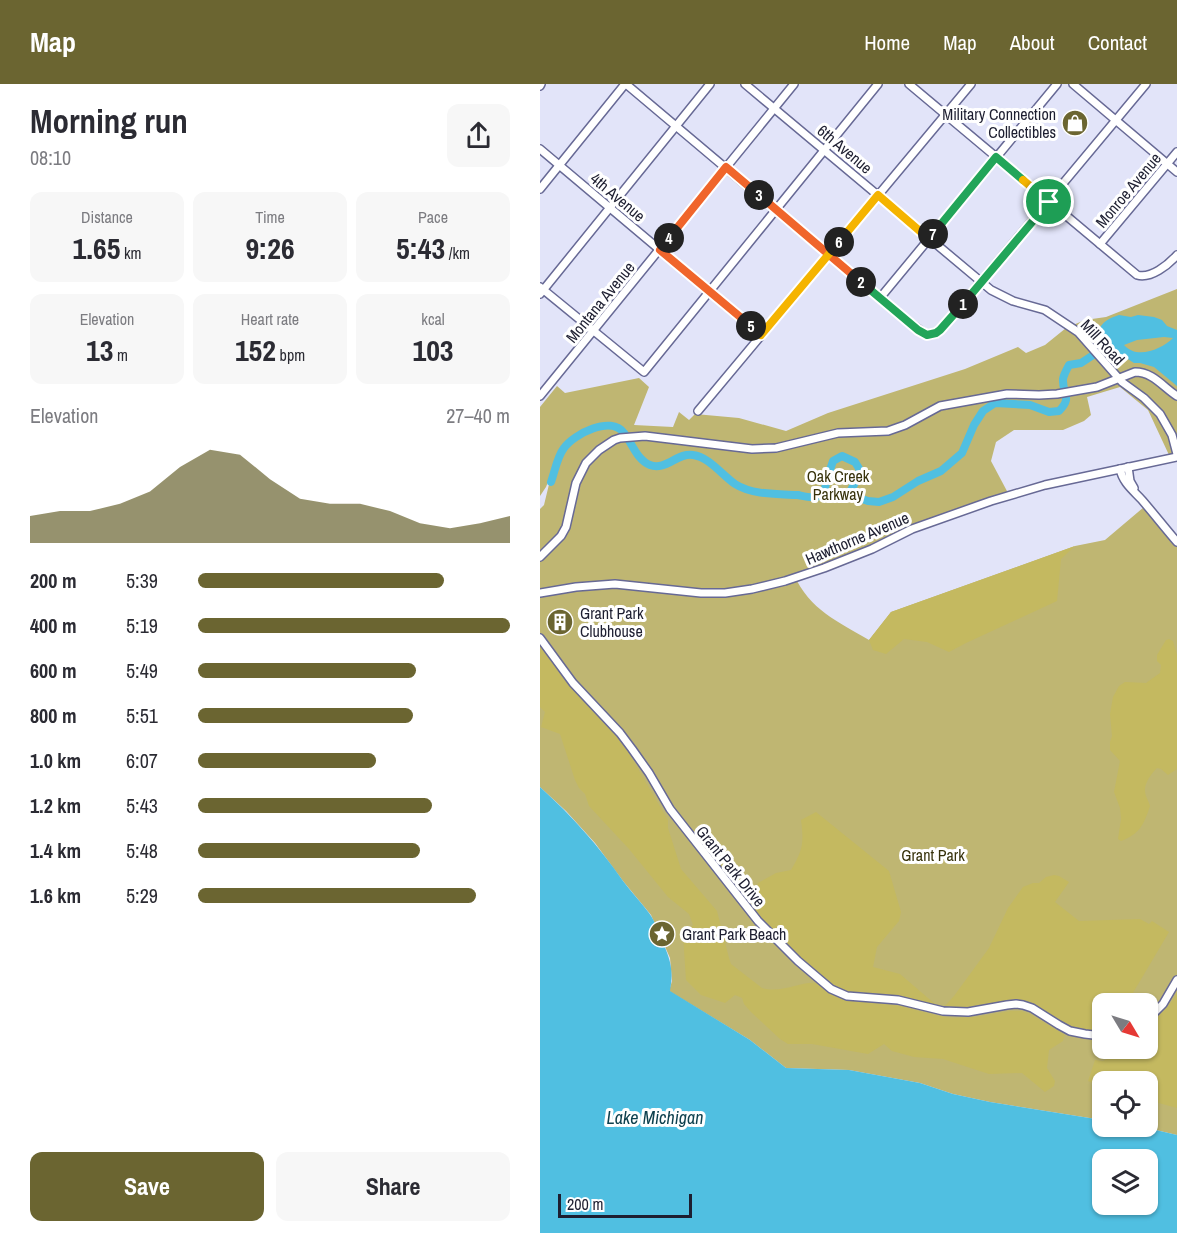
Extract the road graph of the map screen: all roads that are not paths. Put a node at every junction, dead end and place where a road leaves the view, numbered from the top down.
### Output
1 (626, 84) edge
2 (710, 84) edge
3 (745, 84) edge
4 (794, 84) edge
5 (878, 84) edge
6 (909, 84) edge
7 (971, 84) edge
8 (1057, 84) edge
9 (1072, 84) edge
10 (1146, 84) edge
11 (774, 108) junction
12 (945, 115) junction
13 (1116, 120) junction
14 (676, 126) junction
15 (540, 149) edge
16 (824, 150) junction
17 (1177, 152) edge
18 (996, 157) junction
19 (1167, 164) junction
20 (559, 165) junction
21 (726, 167) junction
22 (1177, 172) edge
23 (540, 189) edge
24 (878, 195) junction
25 (1049, 202) junction
26 (609, 207) junction
27 (776, 210) junction
28 (929, 239) junction
29 (1100, 244) junction
30 (660, 250) junction
31 (829, 255) junction
32 (1177, 255) edge
33 (981, 282) junction
34 (541, 290) edge
35 (710, 292) junction
36 (880, 298) junction
37 (593, 331) junction
38 (761, 335) junction
39 (1118, 378) junction
40 (540, 396) edge
41 (1177, 396) edge
42 (698, 411) dead end
43 (1177, 455) edge
44 (1124, 468) junction
45 (1177, 542) edge
46 (540, 556) edge
47 (540, 594) edge
48 (540, 639) edge
49 (1177, 980) edge
50 (1158, 1009) edge
51 (1092, 1035) edge

1 - 14 street
1 - 20 street
2 - 14 street
3 - 11 street, 6th Avenue
4 - 11 street, Montana Avenue
5 - 16 street
6 - 12 street
7 - 12 street
8 - 18 street
9 - 13 street
10 - 13 street
11 - 16 street, 6th Avenue
11 - 21 street, Montana Avenue
12 - 18 street
12 - 24 street
13 - 19 street
13 - 25 street
14 - 21 street
14 - 26 street
15 - 20 street, 4th Avenue
16 - 24 street, 6th Avenue
16 - 27 street
17 - 19 street, Monroe Avenue
18 - 25 street
18 - 28 street
19 - 22 street
19 - 29 street, Monroe Avenue
20 - 23 street
20 - 26 street, 4th Avenue
21 - 27 street
21 - 30 street, Montana Avenue
24 - 28 street, 6th Avenue
24 - 31 street
25 - 29 street
25 - 33 street
26 - 30 street, 4th Avenue
26 - 34 street
27 - 31 street
27 - 35 street
28 - 33 street, 6th Avenue
28 - 36 street
29 - 32 street
30 - 35 street, 4th Avenue
30 - 37 street, Montana Avenue
31 - 36 street
31 - 38 street
33 - 36 street
33 - 39 street, Mill Road
34 - 37 street
35 - 37 street
35 - 38 street, 4th Avenue
37 - 40 street, Montana Avenue
38 - 42 street
39 - 41 street
39 - 43 street, Mill Road
39 - 46 street
43 - 44 street, Hawthorne Avenue
44 - 45 street
44 - 47 street, Hawthorne Avenue
48 - 51 street, Grant Park Drive
49 - 50 street

